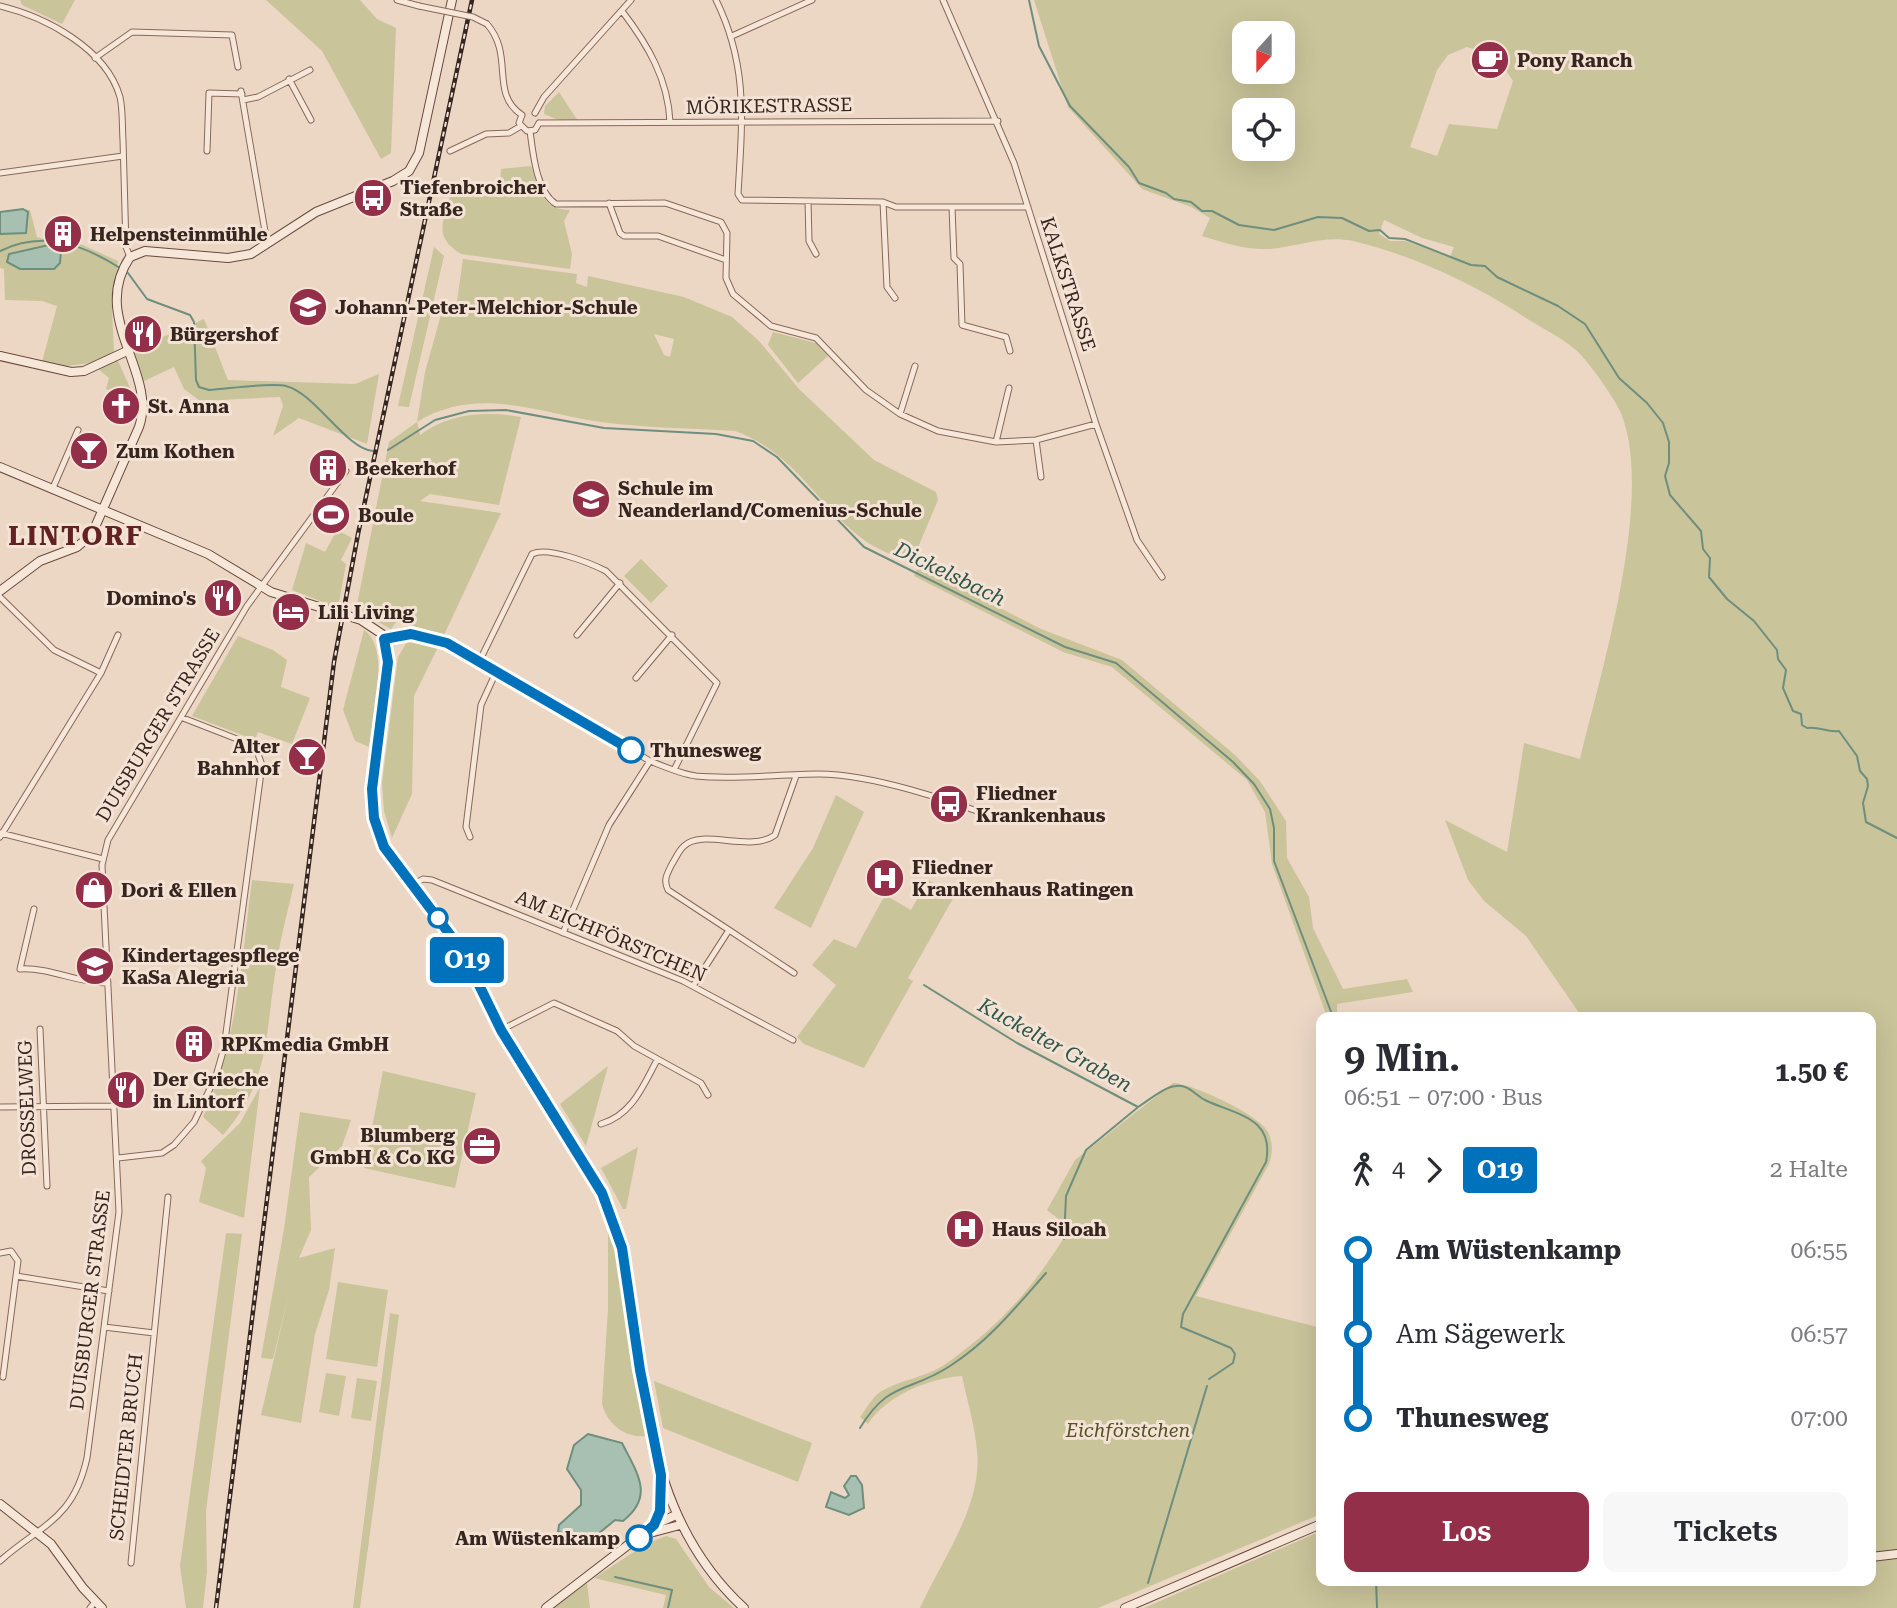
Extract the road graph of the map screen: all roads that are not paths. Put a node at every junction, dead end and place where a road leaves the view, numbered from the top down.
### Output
1 (18, 0) edge
2 (397, 0) edge
3 (452, 0) edge
4 (631, 0) edge
5 (716, 0) edge
6 (812, 0) edge
7 (943, 0) edge
8 (0, 6) edge
9 (17, 10) junction
10 (622, 11) junction
11 (732, 36) junction
12 (95, 58) junction
13 (238, 67) dead end
14 (310, 70) dead end
15 (289, 79) junction
16 (242, 95) junction
17 (535, 113) junction
18 (522, 114) junction
19 (310, 120) dead end
20 (742, 120) junction
21 (998, 121) junction
22 (670, 122) junction
23 (539, 123) junction
24 (521, 126) junction
25 (530, 131) junction
26 (207, 151) dead end
27 (450, 151) dead end
28 (123, 156) junction
29 (0, 173) edge
30 (808, 201) junction
31 (883, 202) junction
32 (609, 204) junction
33 (952, 207) junction
34 (1028, 207) junction
35 (267, 243) junction
36 (816, 254) dead end
37 (128, 260) junction
38 (726, 260) junction
39 (895, 298) dead end
40 (127, 351) junction
41 (1010, 351) dead end
42 (0, 356) edge
43 (915, 366) dead end
44 (1009, 388) dead end
45 (900, 414) junction
46 (1096, 424) junction
47 (78, 430) dead end
48 (1036, 440) junction
49 (996, 442) junction
50 (0, 467) edge
51 (346, 471) dead end
52 (1041, 477) dead end
53 (52, 490) junction
54 (103, 510) junction
55 (1162, 577) dead end
56 (620, 583) junction
57 (260, 586) junction
58 (0, 591) edge
59 (0, 597) edge
60 (118, 635) dead end
61 (577, 635) dead end
62 (672, 635) junction
63 (384, 639) junction
64 (480, 660) junction
65 (497, 670) junction
66 (101, 673) junction
67 (636, 678) dead end
68 (183, 718) junction
69 (650, 761) junction
70 (674, 770) junction
71 (796, 776) junction
72 (1001, 820) dead end
73 (1, 835) edge
74 (470, 837) dead end
75 (103, 859) junction
76 (412, 885) junction
77 (34, 909) dead end
78 (729, 930) junction
79 (563, 933) junction
80 (794, 973) dead end
81 (108, 983) junction
82 (694, 986) junction
83 (40, 1029) dead end
84 (501, 1030) junction
85 (793, 1040) dead end
86 (657, 1059) junction
87 (708, 1095) dead end
88 (114, 1106) junction
89 (0, 1107) edge
90 (42, 1108) junction
91 (601, 1124) dead end
92 (118, 1158) junction
93 (47, 1186) dead end
94 (168, 1197) dead end
95 (0, 1252) edge
96 (16, 1276) junction
97 (109, 1291) junction
98 (104, 1327) junction
99 (154, 1333) junction
100 (3, 1377) dead end
101 (661, 1475) junction
102 (0, 1504) edge
103 (676, 1516) junction
104 (654, 1525) junction
105 (680, 1525) junction
106 (1316, 1526) edge
107 (39, 1533) junction
108 (646, 1534) junction
109 (1897, 1554) edge
110 (1876, 1556) edge
111 (0, 1560) edge
112 (131, 1563) dead end
113 (92, 1605) edge
114 (102, 1608) edge
115 (546, 1608) edge
116 (744, 1608) edge
117 (1125, 1608) edge

1 - 9 street
2 - 18 street, bridge
3 - 35 main road
4 - 10 street
5 - 11 street
6 - 11 street
7 - 21 street, KALKSTRASSE
8 - 9 street
9 - 12 street
10 - 17 street
10 - 22 street
11 - 20 street
12 - 13 street
12 - 28 street
14 - 15 street
15 - 16 street
15 - 19 street
16 - 26 street
16 - 35 street
17 - 18 street
17 - 23 street
18 - 24 street
20 - 21 street, MÖRIKESTRASSE
20 - 22 street, MÖRIKESTRASSE
20 - 30 street
21 - 34 street, KALKSTRASSE
22 - 23 street, MÖRIKESTRASSE
23 - 25 street
24 - 25 street
24 - 27 street
25 - 32 street
28 - 29 street
28 - 37 street
30 - 31 street
30 - 36 street
31 - 33 street
31 - 39 street
32 - 38 street
32 - 38 street
33 - 34 street
33 - 41 street
34 - 46 street, KALKSTRASSE
35 - 37 main road
37 - 40 main road
38 - 45 street
40 - 42 main road
40 - 54 main road
43 - 45 street
44 - 49 street
45 - 49 street
46 - 48 street
46 - 55 street, KALKSTRASSE
47 - 53 street
48 - 49 street
48 - 52 street
50 - 53 main road
51 - 57 street, DUISBURGER STRASSE
53 - 54 main road
54 - 57 main road
54 - 58 main road
56 - 61 street
56 - 62 street
56 - 64 street
57 - 63 main road
57 - 68 street, DUISBURGER STRASSE
59 - 66 street
60 - 66 street
62 - 67 street
62 - 70 street
63 - 64 street
63 - 76 main road
64 - 65 street
65 - 69 street
65 - 74 street
66 - 73 street
68 - 75 street, DUISBURGER STRASSE
68 - 92 street
69 - 70 street
69 - 79 street
70 - 71 street
71 - 72 street
71 - 78 street
73 - 75 street
75 - 81 street, DUISBURGER STRASSE
76 - 79 street, AM EICHFÖRSTCHEN
76 - 84 main road
77 - 81 street
78 - 80 street
78 - 82 street
79 - 82 street, AM EICHFÖRSTCHEN
81 - 88 street, DUISBURGER STRASSE
82 - 85 street, AM EICHFÖRSTCHEN
83 - 90 street, DROSSELWEG
84 - 86 street
84 - 101 main road
86 - 87 street
86 - 91 street
88 - 90 street
88 - 92 street, DUISBURGER STRASSE
89 - 90 street
90 - 93 street, DROSSELWEG
92 - 97 street, DUISBURGER STRASSE
94 - 99 street, SCHEIDTER BRUCH
95 - 96 street
96 - 97 street
96 - 100 street
97 - 98 street, DUISBURGER STRASSE
98 - 99 street, SCHEIDTER BRUCH
98 - 107 street, DUISBURGER STRASSE
99 - 112 street, SCHEIDTER BRUCH
101 - 103 main road
101 - 104 main road
102 - 107 main road
103 - 104 main road
103 - 105 main road
104 - 108 main road
105 - 108 main road
105 - 116 main road
106 - 117 main road
107 - 111 street, DUISBURGER STRASSE
107 - 113 main road
108 - 115 main road
109 - 110 main road
113 - 114 main road

